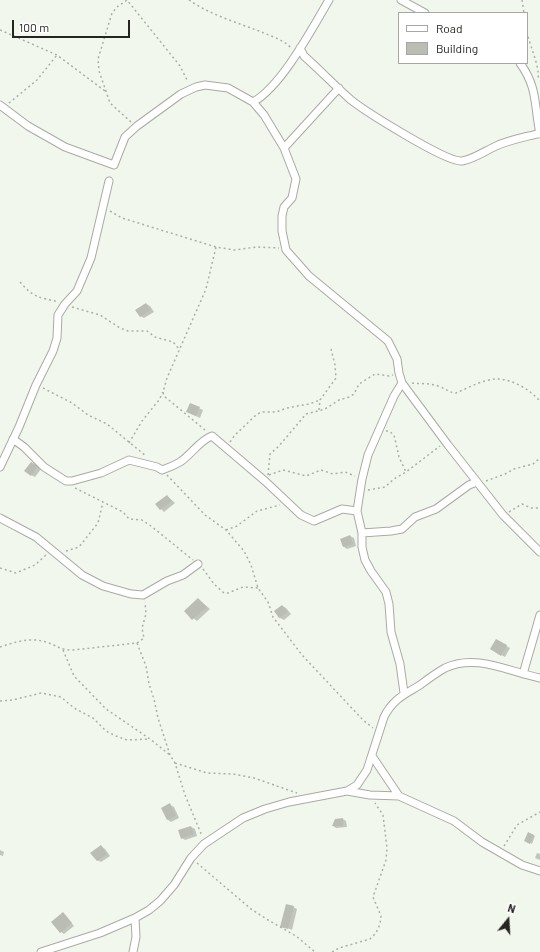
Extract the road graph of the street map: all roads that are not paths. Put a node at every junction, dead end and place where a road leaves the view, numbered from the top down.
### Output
1 (329, 0) edge
2 (401, 0) edge
3 (423, 12) edge
4 (298, 51) junction
5 (521, 64) edge
6 (339, 88) junction
7 (253, 102) junction
8 (1, 106) edge
9 (540, 133) edge
10 (284, 148) junction
11 (109, 180) dead end
12 (402, 383) junction
13 (13, 439) junction
14 (0, 467) edge
15 (478, 483) junction
16 (358, 511) junction
17 (0, 518) edge
18 (362, 533) junction
19 (540, 552) edge
20 (198, 564) road end
21 (540, 615) edge
22 (523, 674) junction
23 (540, 678) edge
24 (404, 693) junction
25 (372, 756) junction
26 (347, 791) junction
27 (399, 796) junction
28 (540, 871) edge
29 (134, 918) junction
30 (41, 952) edge
31 (133, 952) edge

1 - 4 street
2 - 3 street
4 - 6 street
4 - 7 street
5 - 9 street
6 - 9 street
6 - 10 street
7 - 8 street
7 - 10 street
10 - 12 street
11 - 13 street
12 - 15 street
12 - 16 street
13 - 14 street
13 - 16 street
15 - 18 street
15 - 19 street
16 - 18 street
17 - 20 street
18 - 24 street
21 - 22 street
22 - 23 street
22 - 24 street
24 - 25 street
25 - 26 street
25 - 27 street
26 - 27 street
26 - 29 street
27 - 28 street
29 - 30 street
29 - 31 street

